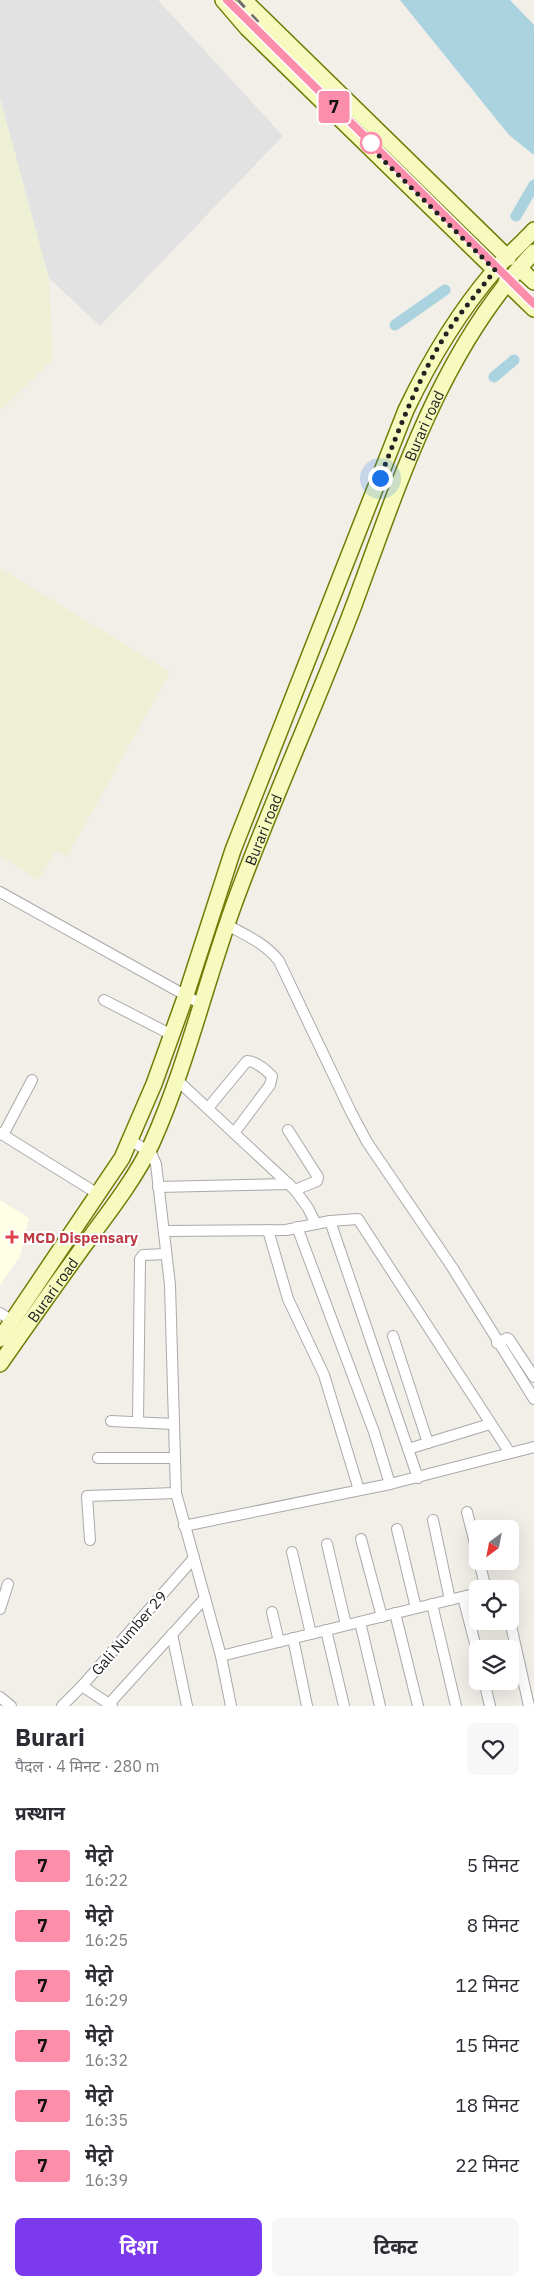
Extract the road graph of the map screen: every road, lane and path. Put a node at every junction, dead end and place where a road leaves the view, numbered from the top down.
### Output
1 (222, 0) edge
2 (244, 0) edge
3 (534, 230) edge
4 (534, 252) edge
5 (514, 263) junction
6 (495, 270) junction
7 (506, 282) junction
8 (534, 282) edge
9 (534, 309) edge
10 (0, 892) edge
11 (227, 925) junction
12 (186, 995) junction
13 (104, 1000) dead end
14 (201, 1004) junction
15 (172, 1035) junction
16 (176, 1079) junction
17 (32, 1080) dead end
18 (208, 1108) junction
19 (288, 1130) dead end
20 (234, 1133) junction
21 (1, 1134) edge
22 (130, 1140) junction
23 (148, 1151) junction
24 (158, 1187) junction
25 (292, 1187) junction
26 (98, 1194) junction
27 (330, 1220) junction
28 (316, 1224) junction
29 (297, 1227) junction
30 (164, 1230) junction
31 (268, 1230) junction
32 (166, 1254) junction
33 (47, 1269) junction
34 (61, 1278) junction
35 (6, 1317) edge
36 (393, 1336) dead end
37 (0, 1339) edge
38 (502, 1340) junction
39 (0, 1364) edge
40 (534, 1377) edge
41 (534, 1399) edge
42 (111, 1421) dead end
43 (138, 1422) junction
44 (173, 1424) junction
45 (490, 1424) junction
46 (428, 1443) junction
47 (534, 1447) edge
48 (408, 1449) junction
49 (510, 1453) junction
50 (98, 1458) dead end
51 (174, 1458) junction
52 (418, 1478) junction
53 (390, 1484) junction
54 (359, 1490) junction
55 (176, 1493) junction
56 (468, 1512) dead end
57 (433, 1520) dead end
58 (470, 1520) edge
59 (184, 1526) junction
60 (397, 1530) dead end
61 (361, 1539) dead end
62 (90, 1540) dead end
63 (327, 1544) dead end
64 (292, 1552) dead end
65 (194, 1558) junction
66 (8, 1584) dead end
67 (469, 1595) edge
68 (463, 1597) junction
69 (205, 1598) junction
70 (450, 1600) junction
71 (432, 1604) junction
72 (416, 1608) junction
73 (0, 1609) edge
74 (272, 1612) dead end
75 (395, 1614) junction
76 (382, 1617) junction
77 (360, 1622) junction
78 (346, 1625) junction
79 (326, 1630) junction
80 (512, 1630) edge
81 (172, 1634) junction
82 (311, 1634) junction
83 (293, 1638) junction
84 (474, 1640) edge
85 (279, 1642) junction
86 (221, 1656) junction
87 (82, 1686) junction
88 (486, 1690) edge
89 (0, 1698) edge
90 (111, 1705) edge
91 (11, 1706) edge
92 (62, 1706) edge
93 (187, 1706) edge
94 (231, 1706) edge
95 (307, 1706) edge
96 (344, 1706) edge
97 (380, 1706) edge
98 (418, 1706) edge
99 (456, 1706) edge
100 (490, 1706) edge
101 (529, 1706) edge

1 - 6 main road
2 - 5 main road
3 - 5 main road
4 - 5 main road
5 - 6 main road, Burari road
5 - 7 main road, Burari road
5 - 8 main road
6 - 12 main road, Burari road
7 - 9 main road
7 - 11 main road, Burari road
10 - 12 street
11 - 14 main road, Burari road
11 - 38 street
12 - 14 street
12 - 15 main road, Burari road
13 - 15 street
14 - 16 main road, Burari road
15 - 22 main road, Burari road
16 - 18 street
16 - 23 main road, Burari road
17 - 21 street
18 - 20 street
18 - 20 street
19 - 25 street
20 - 25 street
21 - 26 street
22 - 23 street
22 - 26 main road, Burari road
23 - 24 street
23 - 34 main road, Burari road
24 - 25 street
24 - 30 street
25 - 28 street
26 - 33 main road, Burari road
27 - 28 street
27 - 45 street
27 - 48 street
28 - 29 street
29 - 31 street
29 - 53 street
30 - 31 street
30 - 32 street
31 - 54 street
32 - 43 street
32 - 44 street
33 - 34 main road
33 - 35 main road, Burari road
34 - 39 main road, Burari road
35 - 37 main road, Burari road
36 - 46 street
38 - 40 street
38 - 41 street
42 - 43 street
43 - 44 street
44 - 51 street
45 - 46 street
45 - 49 street
46 - 48 street
47 - 49 street
48 - 52 street
49 - 52 street
50 - 51 street
51 - 55 street
52 - 53 street
53 - 54 street
54 - 59 street
55 - 59 street
55 - 62 street
56 - 58 street
57 - 70 street
59 - 65 street
60 - 72 street
61 - 76 street
63 - 78 street
64 - 82 street
65 - 69 street
65 - 87 street, Gali Number 29
66 - 73 street
67 - 68 street
68 - 70 street
68 - 84 street
69 - 81 street
69 - 86 street
70 - 71 street
71 - 72 street
71 - 99 street
72 - 75 street
74 - 85 street
75 - 76 street
75 - 98 street
76 - 77 street
77 - 78 street
77 - 97 street
78 - 79 street
79 - 82 street
79 - 96 street
80 - 101 street
81 - 90 street
81 - 93 street
82 - 83 street
83 - 85 street
83 - 95 street
85 - 86 street
86 - 94 street
87 - 90 street
87 - 92 street, Gali Number 29
88 - 100 street
89 - 91 street

